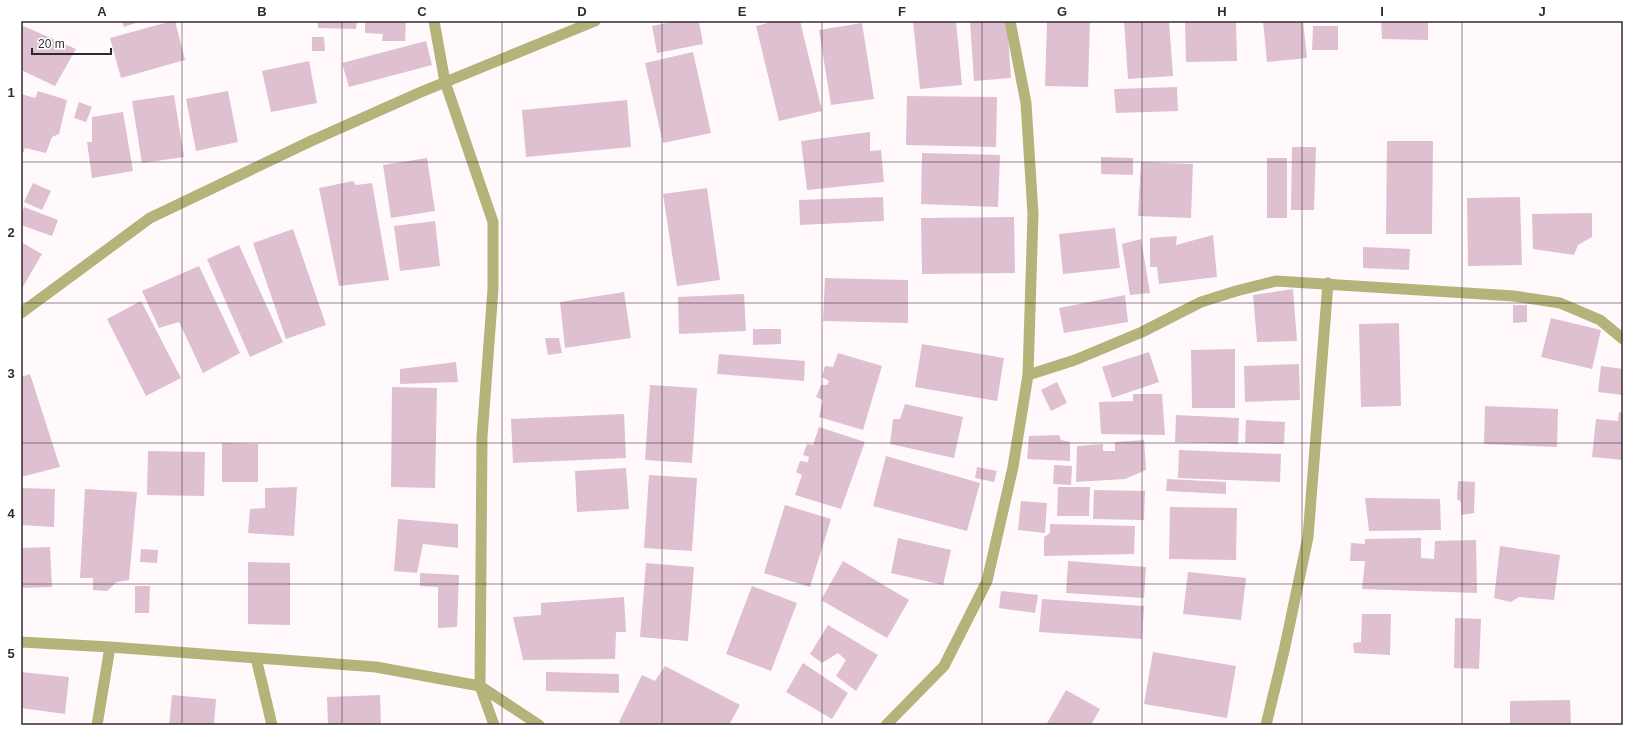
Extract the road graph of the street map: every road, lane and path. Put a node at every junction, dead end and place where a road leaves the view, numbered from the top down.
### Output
1 (434, 21) edge
2 (595, 21) edge
3 (1010, 21) edge
4 (445, 82) junction
5 (1328, 283) junction
6 (21, 313) edge
7 (1623, 339) edge
8 (1028, 375) junction
9 (21, 642) edge
10 (110, 647) junction
11 (256, 658) junction
12 (480, 686) junction
13 (97, 725) edge
14 (272, 725) edge
15 (494, 725) edge
16 (539, 725) edge
17 (886, 725) edge
18 (1266, 725) edge

1 - 4 street
2 - 4 street
3 - 8 street
4 - 6 street
4 - 12 street
5 - 7 street
5 - 8 street
5 - 18 street
8 - 17 street
9 - 10 street
10 - 11 street
10 - 13 street
11 - 12 street
11 - 14 street
12 - 15 street
12 - 16 street

